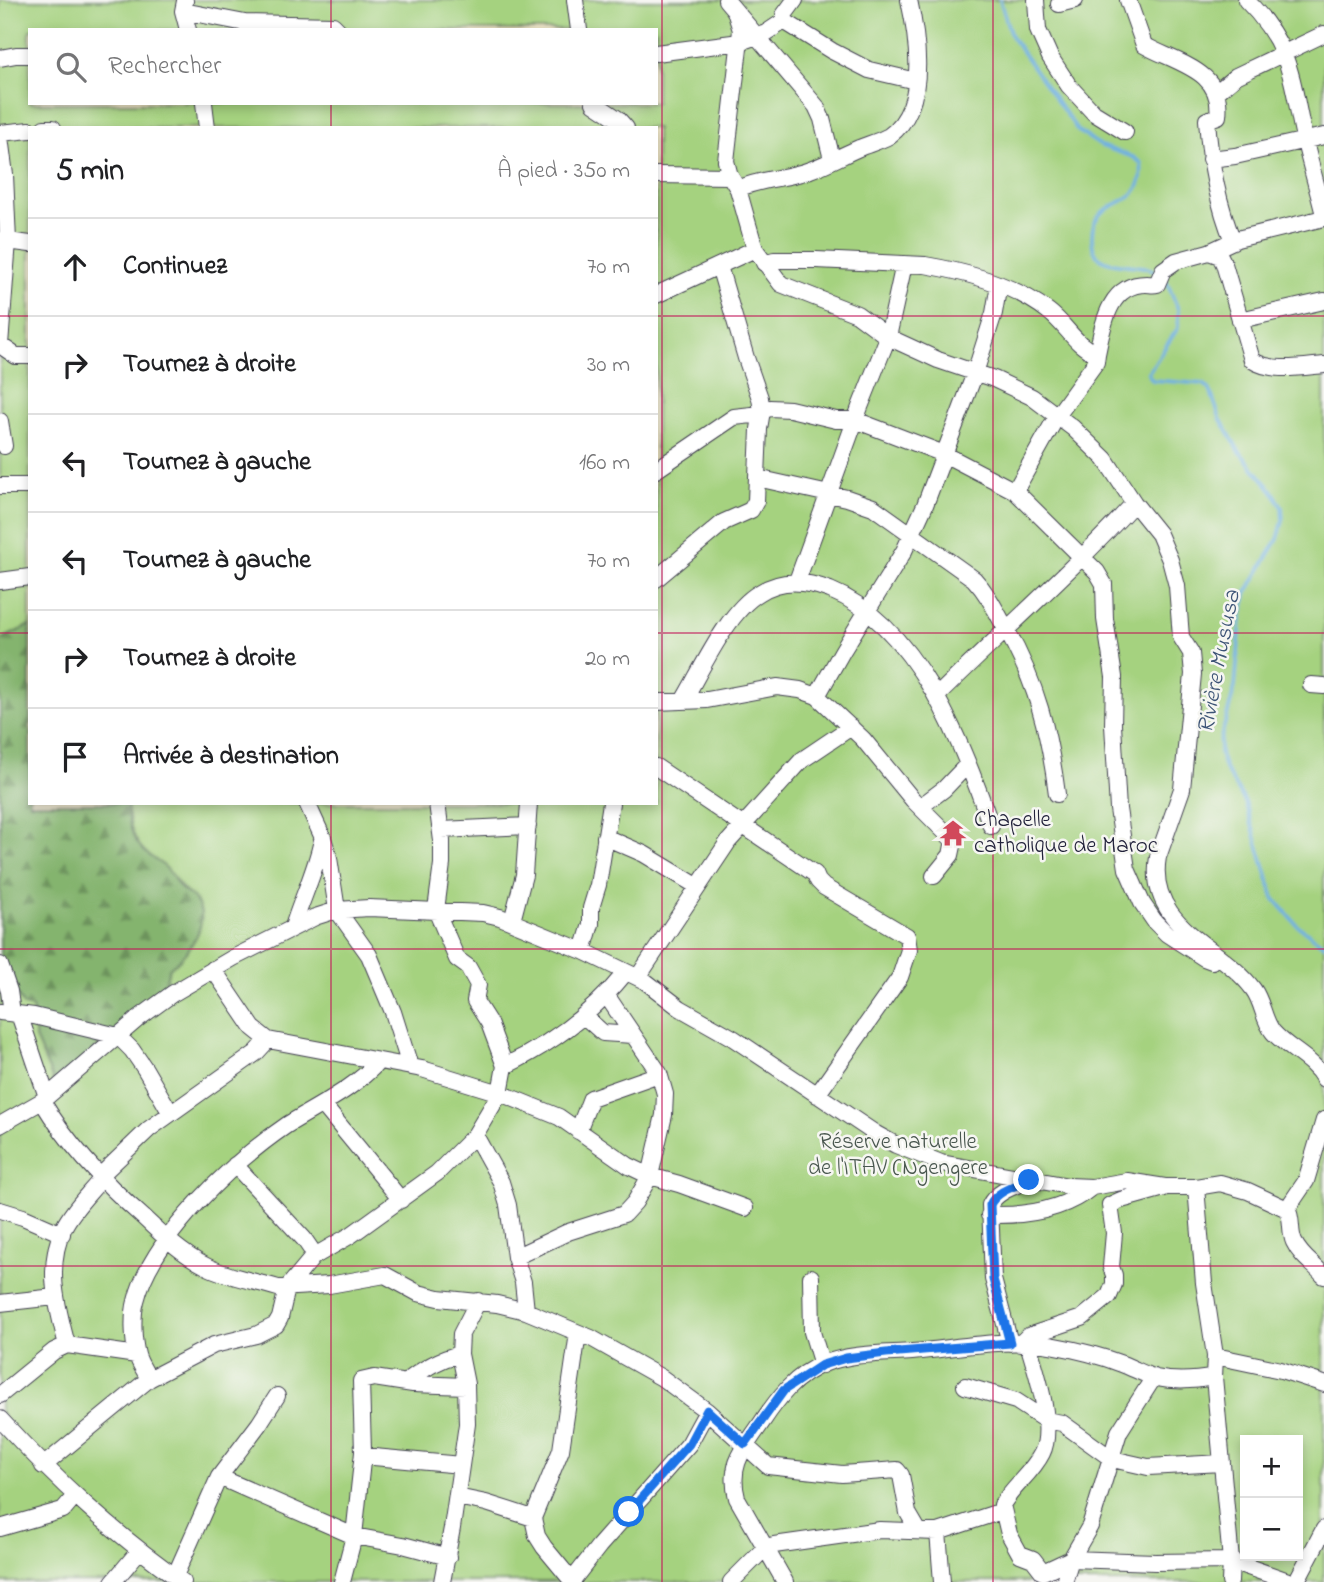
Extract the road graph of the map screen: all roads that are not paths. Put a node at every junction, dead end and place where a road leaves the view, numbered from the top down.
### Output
1 (575, 0) edge
2 (795, 0) edge
3 (909, 0) edge
4 (1036, 0) edge
5 (1128, 0) edge
6 (1246, 0) edge
7 (184, 5) edge
8 (731, 6) edge
9 (785, 21) junction
10 (188, 28) edge
11 (336, 28) edge
12 (579, 28) edge
13 (1324, 34) edge
14 (757, 37) junction
15 (740, 42) junction
16 (1284, 52) junction
17 (658, 53) edge
18 (28, 55) edge
19 (0, 58) edge
20 (916, 81) junction
21 (1217, 92) junction
22 (204, 105) edge
23 (597, 105) edge
24 (207, 126) edge
25 (624, 126) edge
26 (28, 130) edge
27 (1125, 132) dead end
28 (0, 135) edge
29 (1324, 136) edge
30 (1305, 141) junction
31 (832, 159) junction
32 (1210, 159) junction
33 (660, 170) edge
34 (734, 182) junction
35 (1324, 217) edge
36 (4, 241) edge
37 (1233, 241) junction
38 (28, 244) edge
39 (1209, 252) junction
40 (760, 256) junction
41 (904, 264) junction
42 (719, 266) junction
43 (999, 284) junction
44 (658, 294) edge
45 (1324, 301) edge
46 (1240, 320) junction
47 (888, 337) junction
48 (1097, 354) junction
49 (28, 356) edge
50 (1324, 365) edge
51 (975, 373) junction
52 (762, 413) junction
53 (1057, 416) junction
54 (855, 420) junction
55 (0, 421) edge
56 (4, 446) dead end
57 (944, 454) junction
58 (658, 465) edge
59 (757, 478) junction
60 (0, 486) edge
61 (28, 486) edge
62 (1015, 491) junction
63 (829, 494) junction
64 (1134, 503) junction
65 (912, 534) junction
66 (1084, 557) junction
67 (28, 577) edge
68 (658, 577) edge
69 (797, 581) junction
70 (0, 582) edge
71 (868, 612) junction
72 (1006, 629) junction
73 (817, 696) junction
74 (936, 697) junction
75 (683, 701) junction
76 (658, 702) edge
77 (851, 727) junction
78 (968, 764) junction
79 (658, 769) edge
80 (1057, 794) dead end
81 (308, 805) edge
82 (437, 805) edge
83 (529, 805) edge
84 (611, 805) edge
85 (920, 807) junction
86 (743, 825) junction
87 (528, 826) junction
88 (991, 826) dead end
89 (441, 830) junction
90 (605, 837) junction
91 (323, 838) junction
92 (934, 876) dead end
93 (697, 886) junction
94 (436, 910) junction
95 (337, 911) junction
96 (512, 921) junction
97 (293, 927) junction
98 (583, 951) junction
99 (1225, 963) junction
100 (0, 965) edge
101 (213, 969) junction
102 (632, 974) junction
103 (607, 996) junction
104 (10, 1013) edge
105 (584, 1016) junction
106 (633, 1035) junction
107 (118, 1036) junction
108 (268, 1040) junction
109 (379, 1061) junction
110 (410, 1066) junction
111 (505, 1066) junction
112 (659, 1074) junction
113 (1324, 1079) edge
114 (500, 1093) junction
115 (817, 1095) junction
116 (44, 1099) junction
117 (323, 1105) junction
118 (170, 1112) junction
119 (1324, 1120) edge
120 (0, 1125) edge
121 (578, 1131) junction
122 (475, 1135) junction
123 (235, 1164) junction
124 (650, 1176) junction
125 (100, 1178) junction
126 (1029, 1180) junction
127 (1091, 1187) junction
128 (1165, 1187) junction
129 (1196, 1187) junction
130 (401, 1200) junction
131 (745, 1208) dead end
132 (1287, 1209) junction
133 (0, 1210) edge
134 (989, 1215) junction
135 (62, 1234) junction
136 (167, 1239) junction
137 (315, 1255) junction
138 (515, 1257) junction
139 (1324, 1276) edge
140 (811, 1277) dead end
141 (287, 1288) junction
142 (55, 1297) junction
143 (478, 1301) junction
144 (0, 1303) edge
145 (526, 1311) junction
146 (578, 1333) junction
147 (1020, 1344) junction
148 (67, 1345) junction
149 (460, 1354) junction
150 (137, 1355) junction
151 (1215, 1356) junction
152 (822, 1365) junction
153 (1154, 1377) junction
154 (1214, 1377) junction
155 (149, 1379) junction
156 (405, 1383) junction
157 (1324, 1384) edge
158 (466, 1386) junction
159 (965, 1386) dead end
160 (0, 1395) edge
161 (277, 1396) dead end
162 (707, 1410) junction
163 (0, 1419) edge
164 (1045, 1420) junction
165 (745, 1444) junction
166 (363, 1456) junction
167 (1112, 1459) junction
168 (1222, 1463) junction
169 (461, 1465) junction
170 (43, 1466) junction
171 (219, 1477) junction
172 (74, 1497) junction
173 (457, 1497) junction
174 (1002, 1511) junction
175 (533, 1518) junction
176 (0, 1528) edge
177 (1324, 1529) edge
178 (918, 1530) junction
179 (938, 1532) junction
180 (354, 1535) junction
181 (766, 1547) junction
182 (139, 1552) junction
183 (448, 1557) junction
184 (1071, 1559) junction
185 (1231, 1561) junction
186 (179, 1579) edge
187 (572, 1581) edge
188 (113, 1582) edge
189 (342, 1582) edge
190 (442, 1582) edge
191 (731, 1582) edge
192 (785, 1582) edge
193 (942, 1582) edge
194 (1064, 1582) edge
195 (1230, 1582) edge
196 (1294, 1582) edge

1 - 12 street
2 - 9 street
3 - 20 street
4 - 27 street
5 - 21 street
6 - 16 street
7 - 10 street
7 - 11 street
8 - 14 street
8 - 15 street
9 - 14 street
9 - 20 street
13 - 16 street
14 - 15 street
14 - 31 street
15 - 17 street
15 - 34 street
16 - 21 street
16 - 30 street
18 - 19 street
20 - 31 street
21 - 32 street
22 - 24 street
23 - 25 street
26 - 28 street
28 - 36 street
29 - 30 street
30 - 32 street
30 - 35 street
31 - 34 street
32 - 37 street
33 - 34 street
34 - 40 street
35 - 37 street
36 - 38 street
36 - 49 street
37 - 39 street
39 - 46 street
39 - 48 street
40 - 41 street
40 - 42 street
40 - 47 street
41 - 43 street
41 - 47 street
42 - 44 street
42 - 52 street
43 - 48 street
43 - 51 street
45 - 46 street
46 - 50 street
47 - 51 street
47 - 54 street
48 - 53 street
51 - 53 street
51 - 57 street
52 - 54 street
52 - 58 street
52 - 59 street
53 - 62 street
53 - 64 street
54 - 57 street
54 - 63 street
55 - 56 street
57 - 62 street
57 - 65 street
59 - 63 street
59 - 68 street
60 - 61 street
62 - 66 street
63 - 65 street
63 - 69 street
64 - 66 street
64 - 99 street
65 - 71 street
65 - 72 street
66 - 72 street
66 - 99 street
67 - 70 street
69 - 71 street
69 - 75 street
71 - 73 street
71 - 74 street
72 - 74 street
72 - 80 street
73 - 75 street
73 - 77 street
74 - 78 street
75 - 76 street
77 - 85 street
77 - 86 street
78 - 85 street
78 - 88 street
79 - 86 street
81 - 91 street
82 - 89 street
83 - 87 street
84 - 90 street
85 - 92 street
86 - 93 street
86 - 115 street
87 - 89 street
87 - 96 street
89 - 94 street
90 - 93 street
90 - 98 street
91 - 95 street
91 - 97 street
93 - 102 street
94 - 95 street
94 - 96 street
94 - 111 street
95 - 97 street
95 - 110 street
96 - 98 street
97 - 101 street
98 - 102 street
99 - 113 street
100 - 104 street
101 - 107 street
101 - 108 street
102 - 103 street
102 - 115 street
103 - 105 street
103 - 106 street
104 - 107 street
104 - 116 street
105 - 106 street
105 - 111 street
106 - 112 street
107 - 116 street
107 - 118 street
108 - 109 street
108 - 118 street
109 - 110 street
109 - 117 street
110 - 114 street
111 - 114 street
112 - 121 street
112 - 124 street
114 - 121 street
114 - 122 street
115 - 126 street
116 - 120 street
116 - 125 street
117 - 123 street
117 - 130 street
118 - 125 street
119 - 132 street
121 - 124 street
122 - 130 street
122 - 138 street
123 - 136 street
123 - 137 street
124 - 131 street
124 - 138 street
125 - 135 street
125 - 136 street
126 - 127 street
126 - 134 street
127 - 128 street
127 - 134 street
128 - 129 street
128 - 147 street
129 - 132 street
129 - 151 street
130 - 137 street
132 - 139 street
133 - 135 street
134 - 147 street
135 - 142 street
136 - 141 street
136 - 150 street
137 - 141 street
138 - 145 street
140 - 152 street
141 - 143 street
141 - 155 street
142 - 144 street
142 - 148 street
143 - 145 street
143 - 149 street
145 - 146 street
146 - 162 street
146 - 175 street
147 - 152 street
147 - 153 street
147 - 164 street
148 - 150 street
148 - 160 street
149 - 156 street
149 - 158 street
150 - 155 street
151 - 154 street
151 - 157 street
152 - 165 street
153 - 154 street
153 - 167 street
154 - 168 street
155 - 170 street
156 - 158 street
156 - 166 street
158 - 169 street
159 - 164 street
161 - 171 street
162 - 165 street
162 - 187 street
163 - 170 street
164 - 167 street
164 - 174 street
165 - 178 street
165 - 181 street
166 - 169 street
166 - 180 street
167 - 168 street
167 - 184 street
168 - 185 street
169 - 173 street
170 - 172 street
171 - 180 street
171 - 186 street
172 - 176 street
172 - 182 street
173 - 175 street
173 - 183 street
174 - 179 street
174 - 184 street
175 - 187 street
177 - 196 street
178 - 179 street
178 - 181 street
179 - 193 street
180 - 183 street
180 - 189 street
181 - 191 street
181 - 192 street
182 - 186 street
182 - 188 street
183 - 190 street
184 - 185 street
184 - 194 street
185 - 195 street
185 - 196 street

